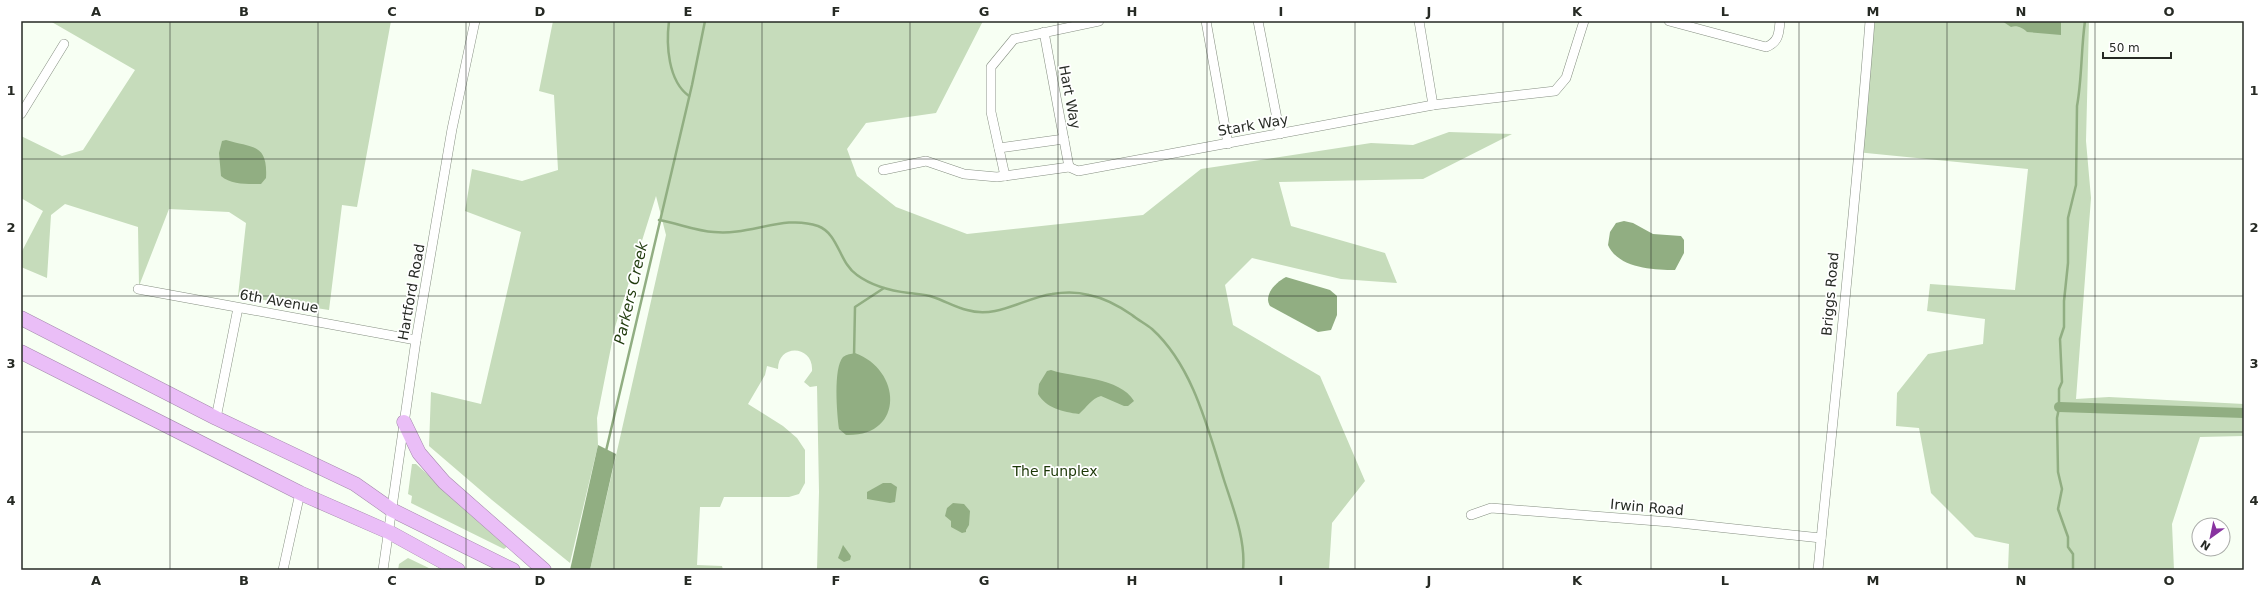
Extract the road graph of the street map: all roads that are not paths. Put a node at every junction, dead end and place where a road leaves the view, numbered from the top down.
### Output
1 (475, 21) edge
2 (1099, 21) edge
3 (1206, 21) edge
4 (1258, 21) edge
5 (1419, 21) edge
6 (1584, 21) edge
7 (1669, 21) edge
8 (1780, 21) edge
9 (1870, 21) edge
10 (1044, 32) junction
11 (64, 44) dead end
12 (1433, 105) junction
13 (21, 114) edge
14 (1280, 134) junction
15 (1064, 138) junction
16 (1228, 144) junction
17 (999, 148) junction
18 (1069, 167) junction
19 (883, 170) dead end
20 (1005, 176) junction
21 (138, 289) dead end
22 (238, 308) junction
23 (21, 318) edge
24 (416, 340) junction
25 (21, 352) edge
26 (216, 418) junction
27 (404, 422) junction
28 (300, 493) junction
29 (392, 510) junction
30 (1471, 515) dead end
31 (389, 532) junction
32 (1821, 538) junction
33 (283, 570) edge
34 (383, 570) edge
35 (458, 570) edge
36 (513, 570) edge
37 (544, 570) edge
38 (1818, 570) edge

1 - 24 street, Hartford Road
2 - 10 street
3 - 16 street
4 - 14 street
5 - 12 street
6 - 12 street, Stark Way
7 - 8 street
9 - 32 street, Briggs Road
10 - 15 street, Hart Way
10 - 17 street
11 - 13 street
12 - 14 street, Stark Way
14 - 16 street, Stark Way
15 - 17 street
15 - 18 street, Hart Way
16 - 18 street, Stark Way
17 - 20 street
18 - 20 street, Stark Way
19 - 20 street, Stark Way
21 - 22 street, 6th Avenue
22 - 24 street, 6th Avenue
22 - 26 street
23 - 26 highway
24 - 27 street, Hartford Road
25 - 28 highway
26 - 29 highway
27 - 29 street, Hartford Road
27 - 37 highway
28 - 31 highway
28 - 33 street
29 - 31 street, Hartford Road
29 - 36 highway
30 - 32 street, Irwin Road
31 - 34 street, Hartford Road
31 - 35 highway
32 - 38 street, Briggs Road

